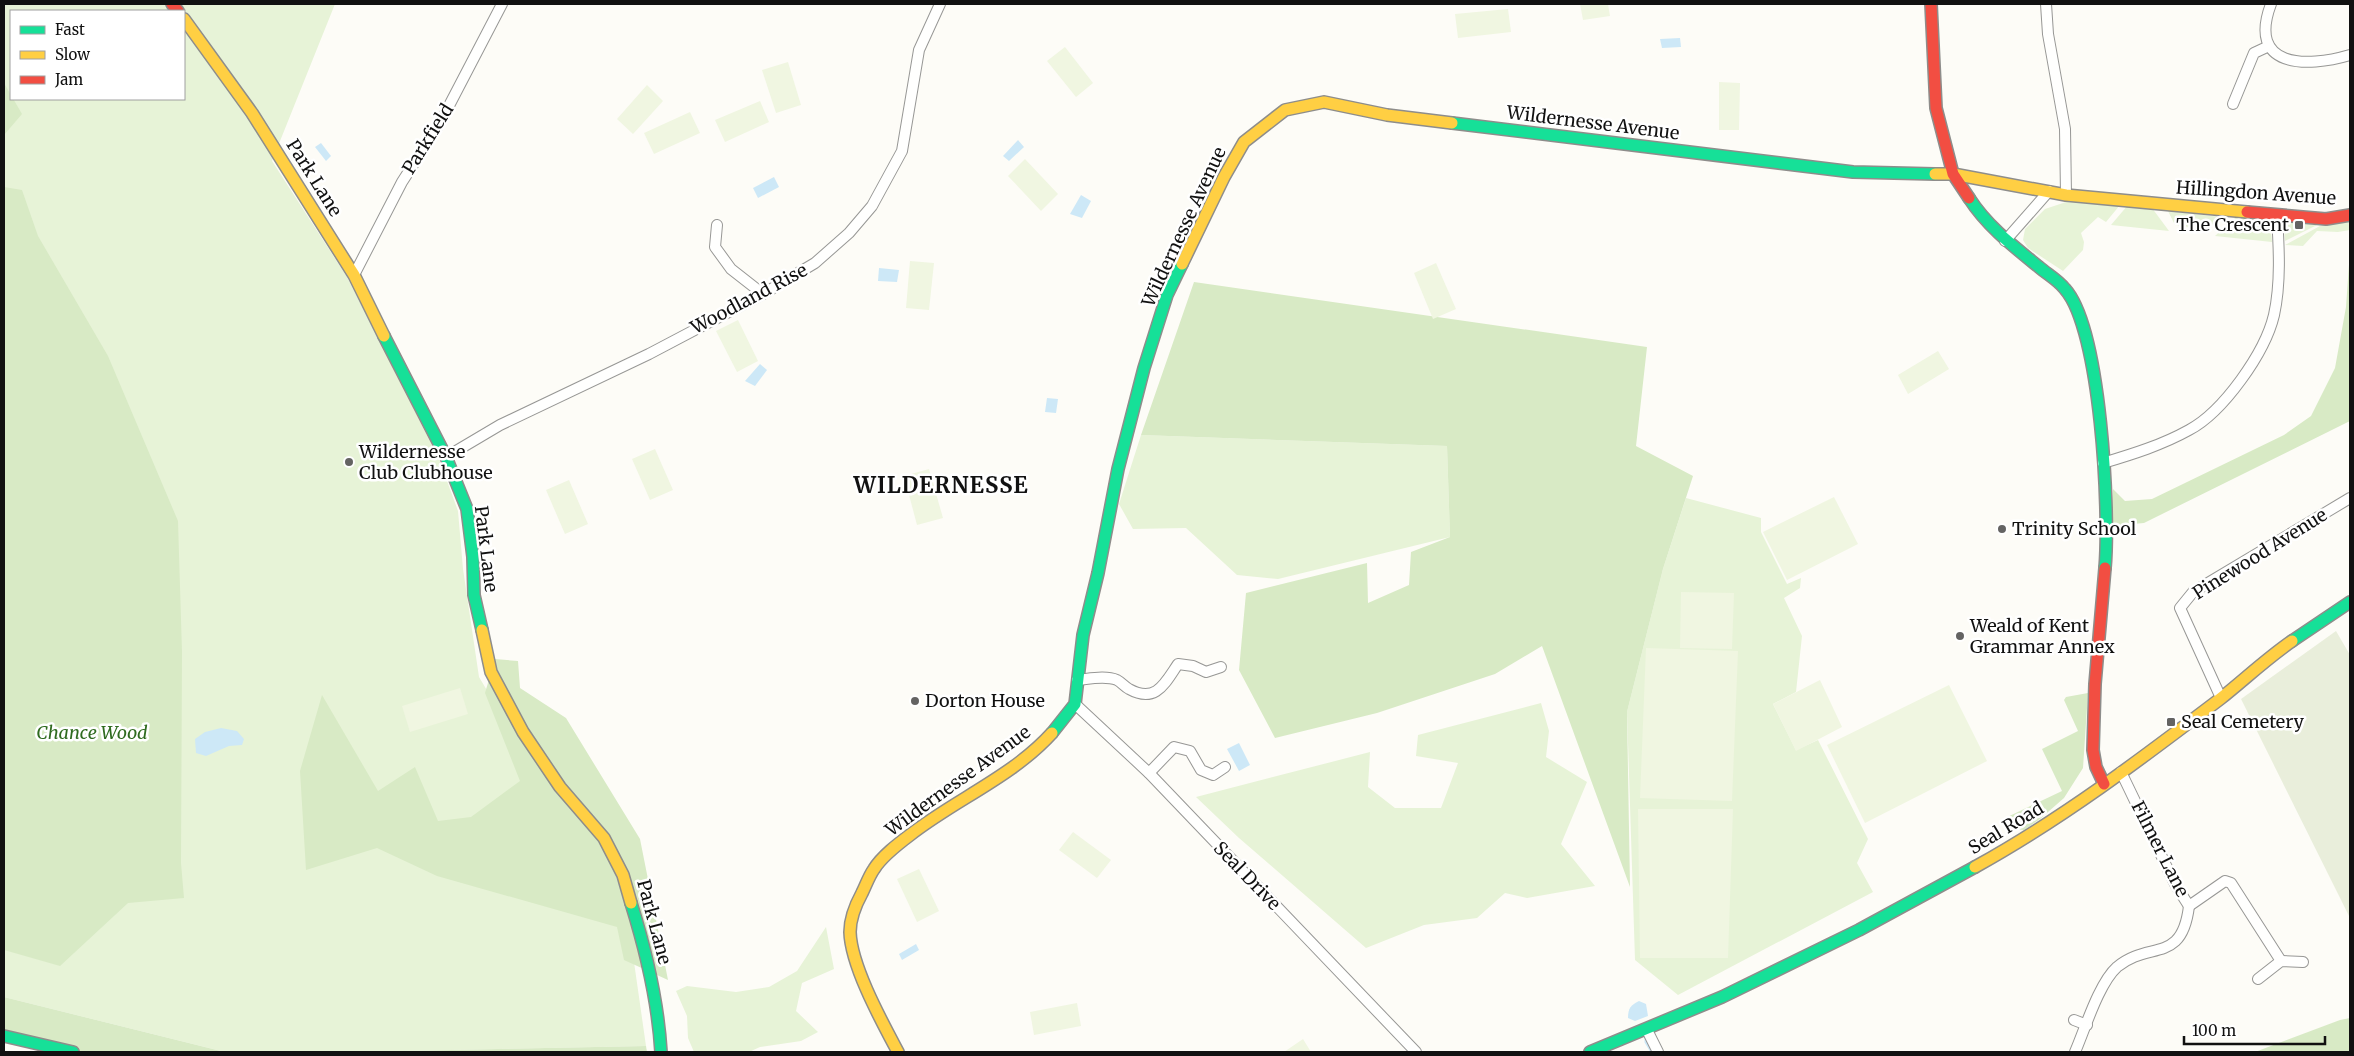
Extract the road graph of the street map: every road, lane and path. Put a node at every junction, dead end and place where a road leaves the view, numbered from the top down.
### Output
1 (502, 4) edge
2 (940, 4) edge
3 (1931, 4) edge
4 (2046, 4) edge
5 (2271, 4) edge
6 (185, 20) edge
7 (2269, 46) junction
8 (2350, 55) edge
9 (2233, 104) dead end
10 (1953, 174) junction
11 (2049, 191) junction
12 (2066, 194) junction
13 (2350, 215) edge
14 (2277, 216) junction
15 (717, 225) dead end
16 (2005, 241) junction
17 (354, 275) junction
18 (764, 294) junction
19 (446, 457) junction
20 (2104, 463) junction
21 (2350, 498) edge
22 (2350, 602) edge
23 (1220, 666) dead end
24 (1077, 680) junction
25 (2221, 698) junction
26 (1075, 704) junction
27 (1225, 767) dead end
28 (2121, 772) junction
29 (1149, 773) junction
30 (2104, 784) junction
31 (2189, 906) junction
32 (2281, 961) junction
33 (2303, 962) dead end
34 (2258, 979) dead end
35 (2074, 1020) dead end
36 (2087, 1025) junction
37 (1647, 1030) junction
38 (4, 1036) edge
39 (73, 1052) edge
40 (662, 1052) edge
41 (898, 1052) edge
42 (1416, 1052) edge
43 (1590, 1052) edge
44 (1658, 1052) edge
45 (2074, 1052) edge

1 - 17 street, Parkfield
2 - 18 street, Woodland Rise
3 - 10 main road
4 - 12 street
5 - 7 street
6 - 17 main road, Park Lane
7 - 8 street
7 - 9 street
10 - 11 main road, Wildernesse Avenue
10 - 16 main road
10 - 24 main road, Wildernesse Avenue
11 - 12 main road, Hillingdon Avenue
11 - 16 street
12 - 14 main road, Hillingdon Avenue
13 - 14 main road, Hillingdon Avenue
14 - 20 street
15 - 18 street
16 - 20 main road
17 - 19 main road, Park Lane
18 - 19 street, Woodland Rise
19 - 40 main road, Park Lane
20 - 30 main road
21 - 25 street, Pinewood Avenue
22 - 25 main road, Seal Road
23 - 24 street
24 - 26 main road, Wildernesse Avenue
25 - 28 main road, Seal Road
26 - 29 street, Seal Drive
26 - 41 main road, Wildernesse Avenue
27 - 29 street
28 - 30 main road, Seal Road
28 - 31 street, Filmer Lane
29 - 42 street, Seal Drive
30 - 37 main road, Seal Road
31 - 32 street, Filmer Lane
31 - 36 street
32 - 33 street
32 - 34 street
35 - 36 street
36 - 45 street
37 - 43 main road, Seal Road
37 - 44 street
38 - 39 main road

